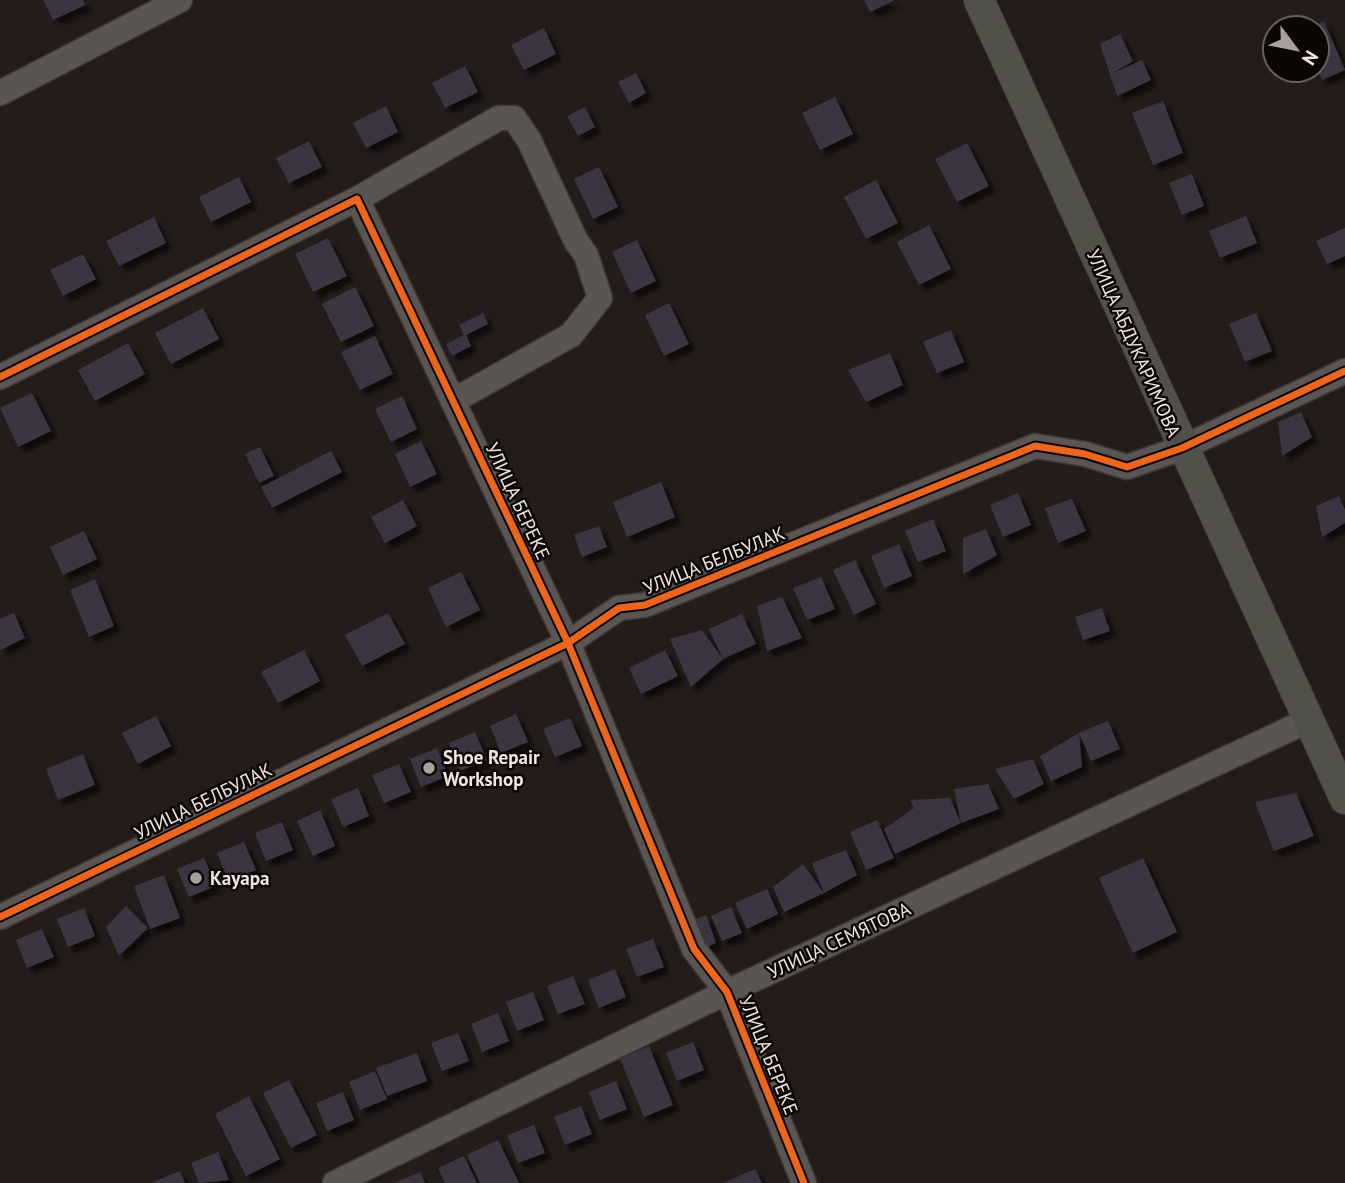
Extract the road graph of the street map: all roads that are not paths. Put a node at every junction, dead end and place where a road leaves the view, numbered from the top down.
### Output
1 (180, 0) edge
2 (979, 0) edge
3 (0, 93) edge
4 (357, 200) junction
5 (1345, 371) edge
6 (0, 377) edge
7 (453, 401) junction
8 (1182, 448) junction
9 (568, 643) junction
10 (1309, 720) junction
11 (1345, 799) edge
12 (0, 917) edge
13 (727, 992) junction
14 (335, 1183) edge
15 (804, 1183) edge

1 - 3 street
2 - 8 main road, УЛИЦА АБДУКАРИМОВА
4 - 6 street
4 - 7 street, УЛИЦА БЕРЕКЕ
4 - 7 street
5 - 8 street, УЛИЦА БЕЛБУЛАК
7 - 9 street, УЛИЦА БЕРЕКЕ
8 - 9 street, УЛИЦА БЕЛБУЛАК
8 - 10 main road, УЛИЦА АБДУКАРИМОВА
9 - 12 street, УЛИЦА БЕЛБУЛАК
9 - 13 street, УЛИЦА БЕРЕКЕ
10 - 11 main road, УЛИЦА АБДУКАРИМОВА
10 - 13 street, УЛИЦА СЕМЯТОВА
13 - 14 street, УЛИЦА СЕМЯТОВА
13 - 15 street, УЛИЦА БЕРЕКЕ

